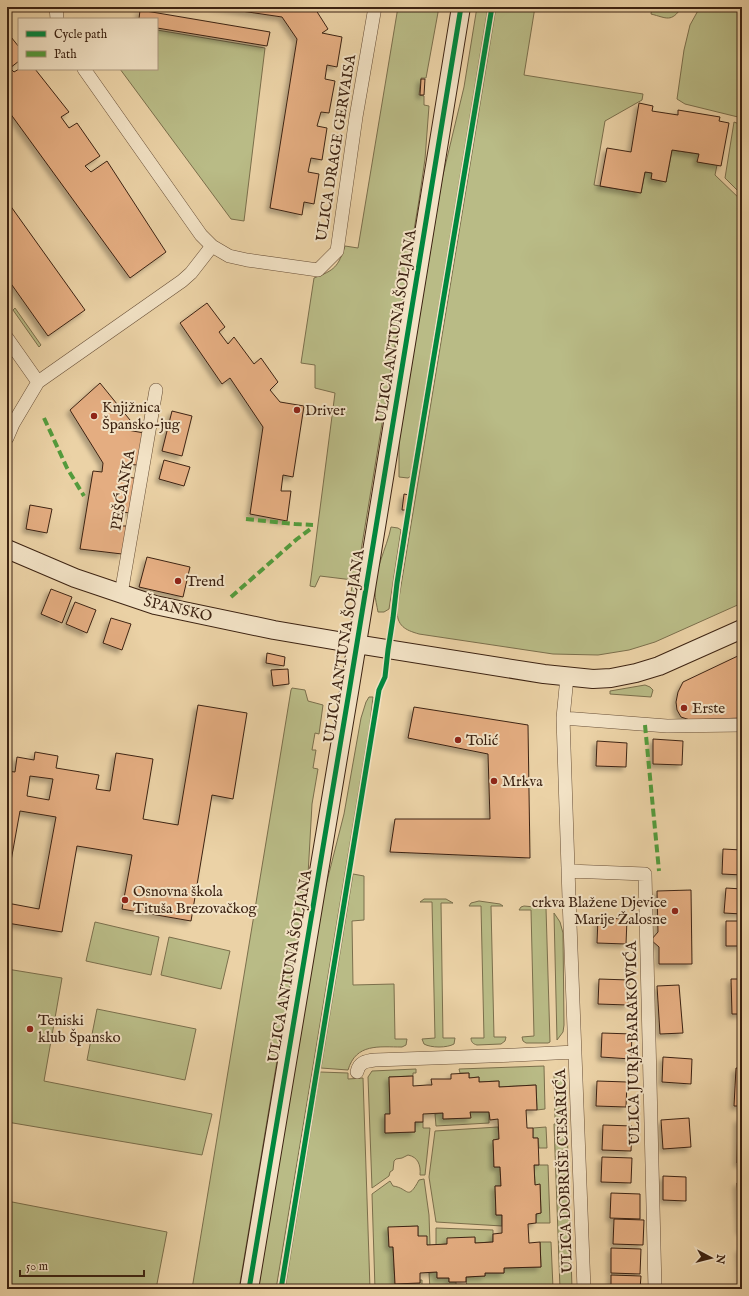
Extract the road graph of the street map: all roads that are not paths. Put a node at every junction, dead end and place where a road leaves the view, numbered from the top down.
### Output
1 (56, 7) edge
2 (375, 7) edge
3 (461, 7) edge
4 (57, 18) edge
5 (85, 70) edge
6 (212, 246) junction
7 (7, 338) edge
8 (38, 382) junction
9 (156, 390) dead end
10 (7, 438) edge
11 (7, 549) edge
12 (121, 594) junction
13 (742, 629) edge
14 (356, 644) junction
15 (567, 676) junction
16 (563, 718) junction
17 (742, 725) edge
18 (568, 871) junction
19 (576, 1052) junction
20 (356, 1072) dead end
21 (249, 1289) edge
22 (584, 1289) edge
23 (655, 1289) edge

1 - 4 street
2 - 6 street, ULICA DRAGE GERVAISA
3 - 14 street, ULICA ANTUNA ŠOLJANA
5 - 6 street, ULICA DRAGE GERVAISA
6 - 8 street
7 - 8 street
8 - 10 street
9 - 12 street, PEŠĆANKA
11 - 12 street, ŠPANSKO
12 - 14 street, ŠPANSKO
13 - 15 street, ŠPANSKO
14 - 15 street, ŠPANSKO
14 - 21 street, ULICA ANTUNA ŠOLJANA
15 - 16 street, ULICA DOBRIŠE CESARIĆA
16 - 17 street
16 - 18 street, ULICA DOBRIŠE CESARIĆA
18 - 19 street, ULICA DOBRIŠE CESARIĆA
18 - 23 street, ULICA JURJA BARAKOVIĆA
19 - 20 street, ULICA DOBRIŠE CESARIĆA
19 - 22 street, ULICA DOBRIŠE CESARIĆA

